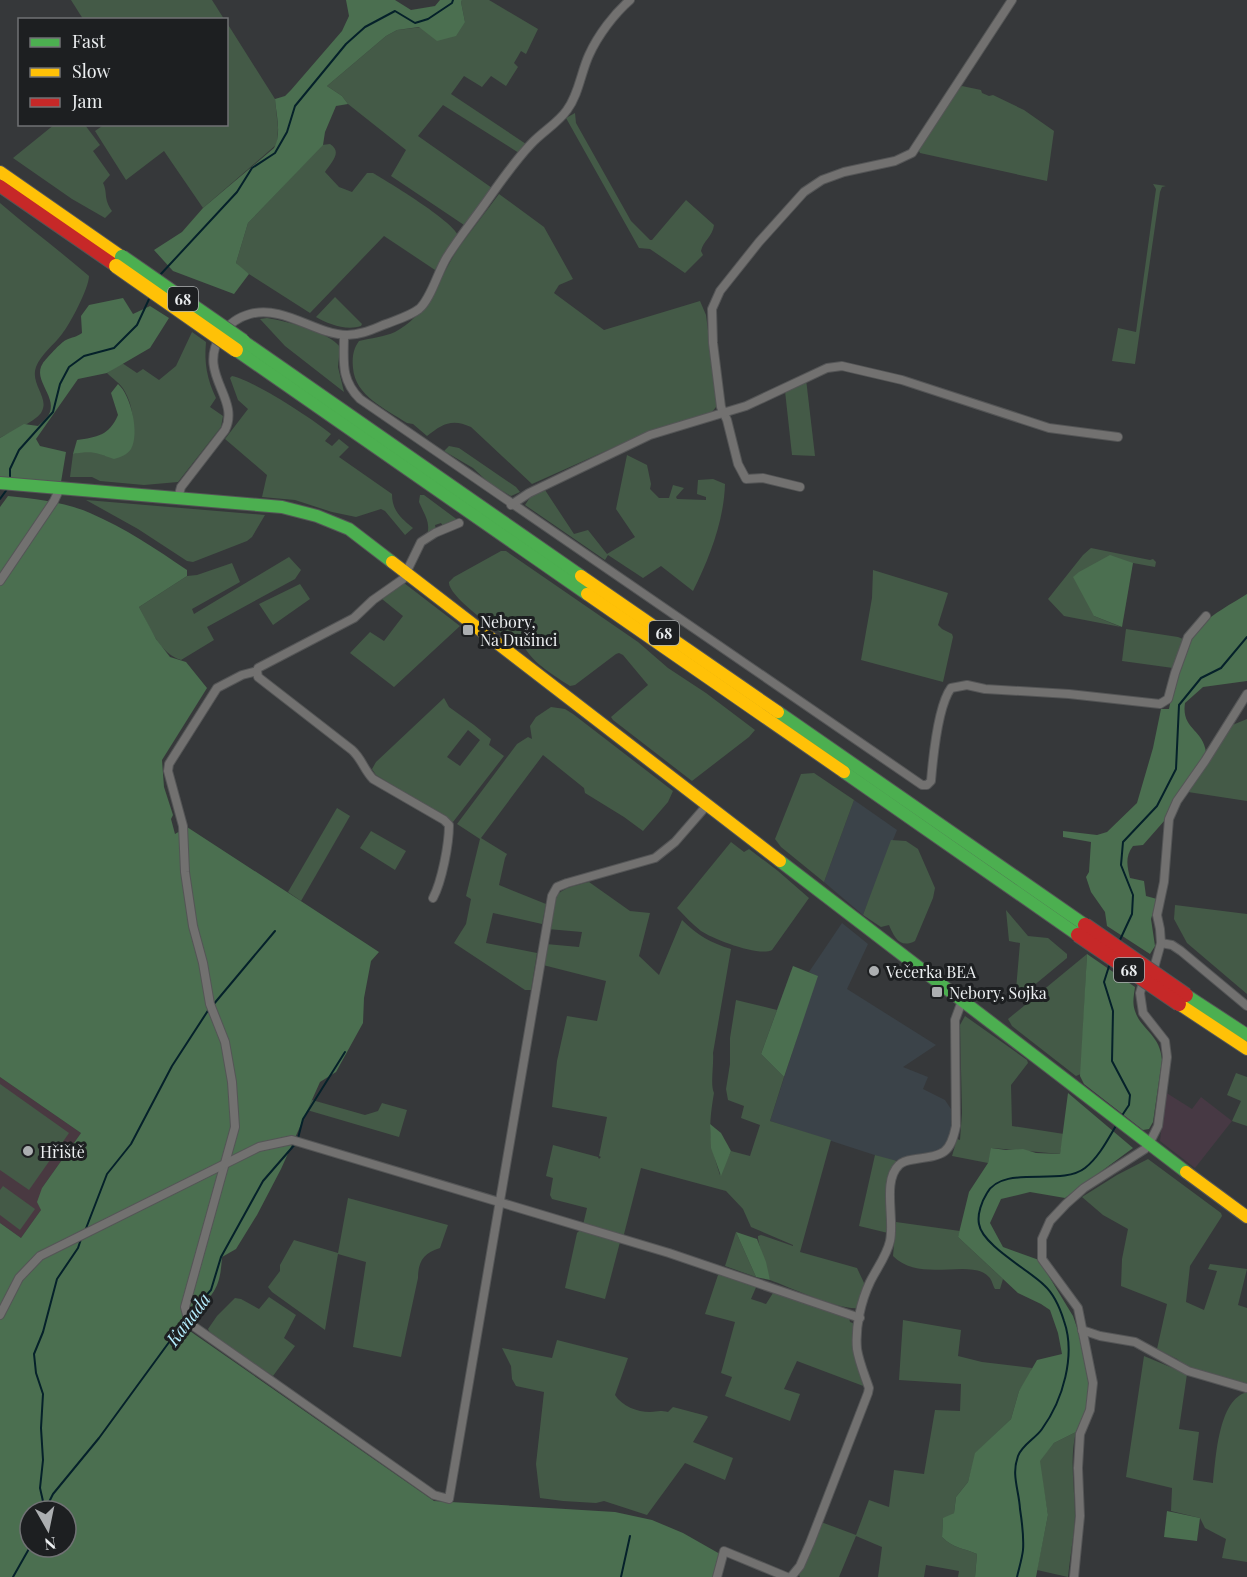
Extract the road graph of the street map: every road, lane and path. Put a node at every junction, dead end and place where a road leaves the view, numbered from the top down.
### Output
1 (630, 0) edge
2 (1012, 0) edge
3 (0, 172) edge
4 (0, 186) edge
5 (119, 262) junction
6 (344, 335) junction
7 (724, 412) junction
8 (1118, 437) dead end
9 (0, 483) edge
10 (800, 487) dead end
11 (60, 488) junction
12 (178, 498) junction
13 (511, 505) junction
14 (459, 523) dead end
15 (407, 574) junction
16 (0, 581) edge
17 (1206, 616) dead end
18 (257, 671) junction
19 (1247, 694) edge
20 (708, 804) junction
21 (433, 898) dead end
22 (1161, 943) junction
23 (1183, 1000) junction
24 (962, 1001) junction
25 (1247, 1006) edge
26 (1247, 1035) edge
27 (1247, 1050) edge
28 (1149, 1144) junction
29 (224, 1164) junction
30 (499, 1203) junction
31 (1247, 1217) edge
32 (0, 1315) edge
33 (860, 1318) junction
34 (1082, 1330) junction
35 (1245, 1388) dead end
36 (717, 1577) edge
37 (789, 1577) edge
38 (1074, 1577) edge

1 - 6 street
2 - 7 street
3 - 5 main road, 68
4 - 5 main road, 68
5 - 23 main road, 68, bridge
6 - 12 street
6 - 13 street
7 - 8 street
7 - 10 street
7 - 13 street
9 - 11 main road
11 - 12 main road
11 - 16 street
12 - 15 main road
13 - 17 street
14 - 15 street
15 - 18 street
15 - 20 main road
18 - 21 street
18 - 29 street
19 - 22 street
20 - 24 main road
20 - 30 street
22 - 25 street
22 - 28 street
23 - 26 main road, 68
23 - 27 main road, 68
24 - 28 main road
24 - 33 street
28 - 31 main road
28 - 34 street
29 - 30 street
29 - 30 street
29 - 32 street
30 - 33 street
33 - 37 street
34 - 35 street
34 - 38 street
36 - 37 street

